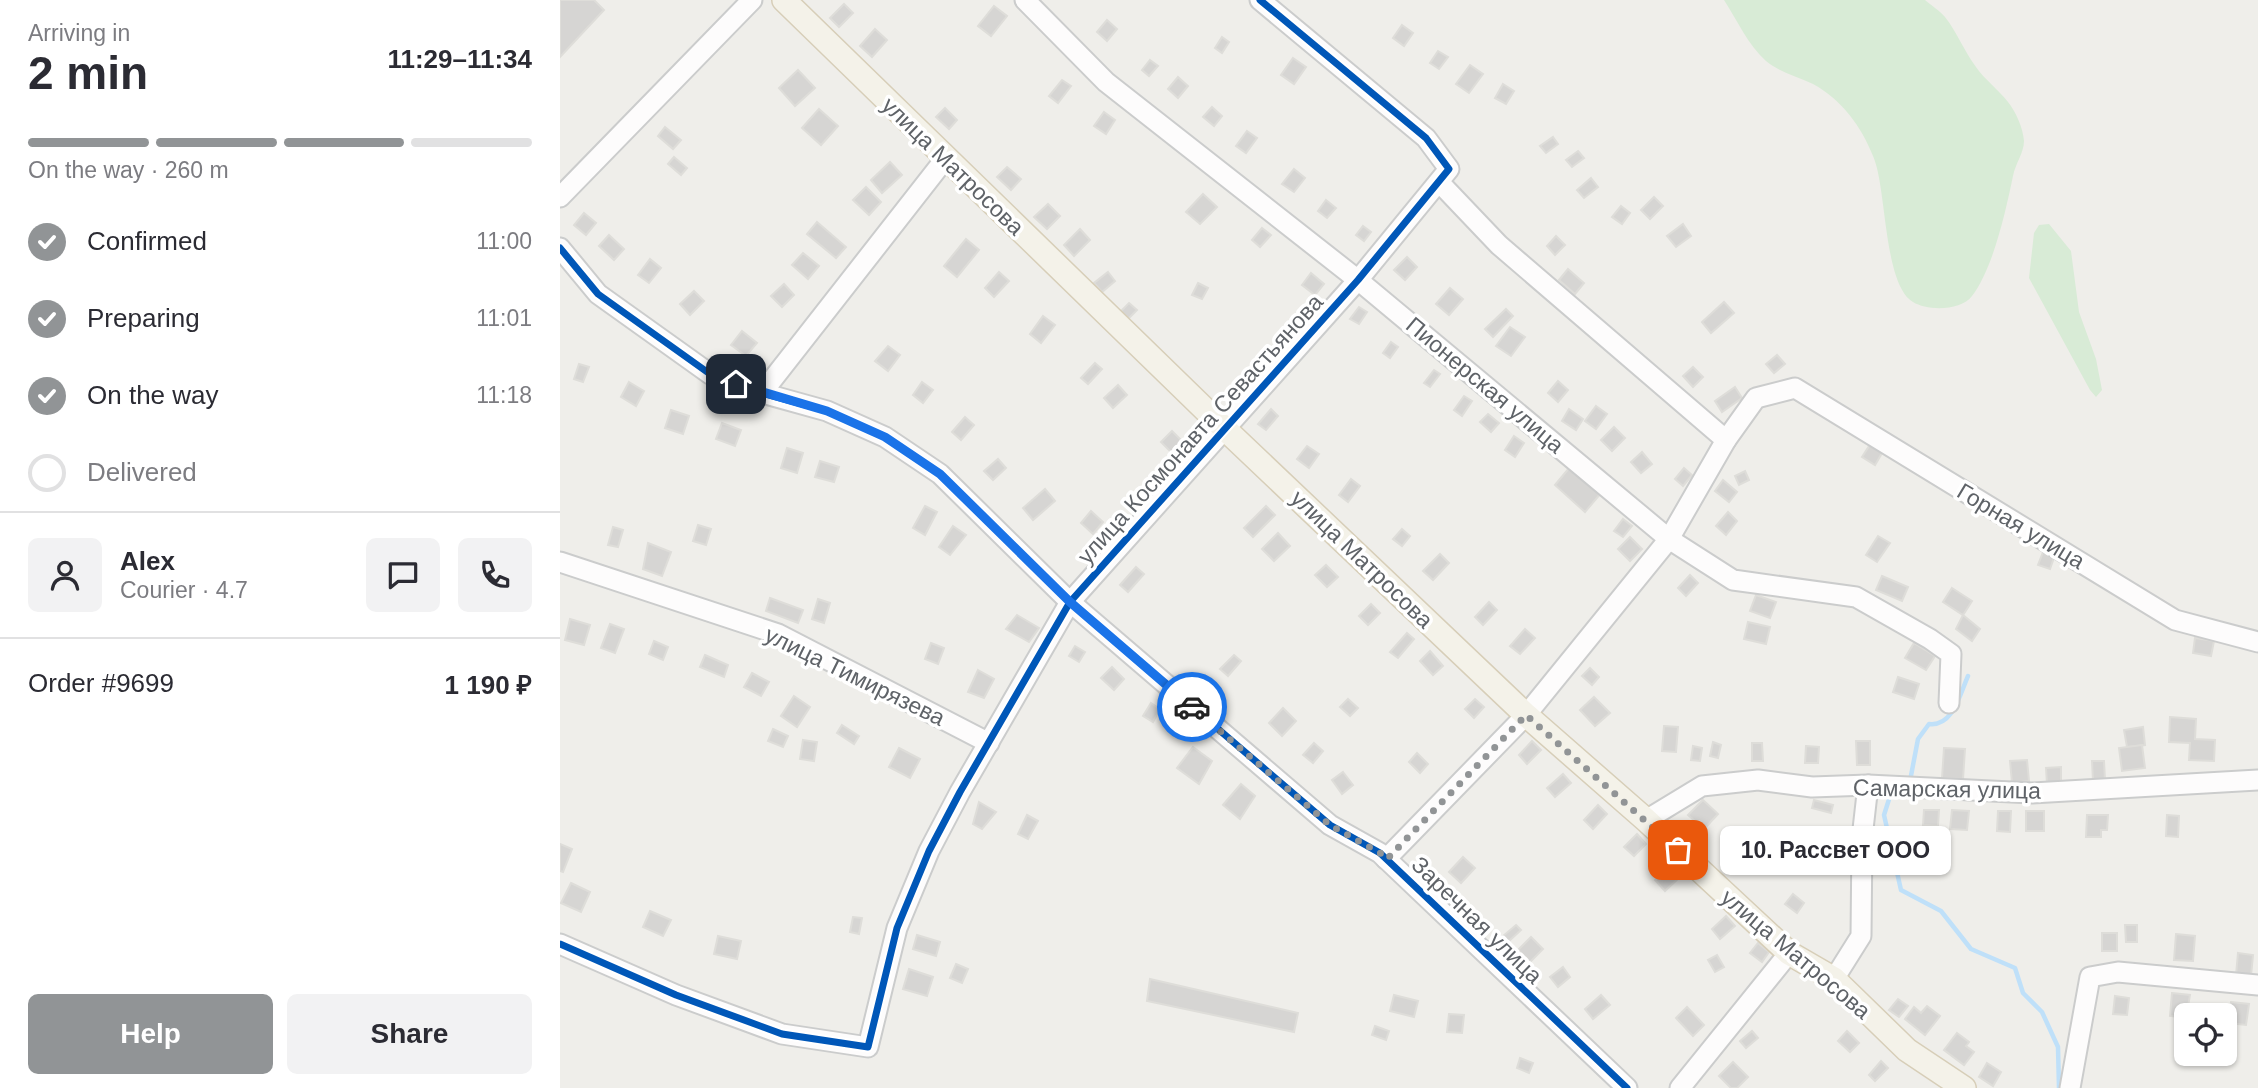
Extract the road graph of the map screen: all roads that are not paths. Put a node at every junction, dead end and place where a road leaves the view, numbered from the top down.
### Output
1 (752, 0) edge
2 (784, 0) edge
3 (1025, 0) edge
4 (1260, 0) edge
5 (945, 159) junction
6 (1439, 182) junction
7 (560, 197) edge
8 (560, 248) edge
9 (1359, 280) junction
10 (762, 393) junction
11 (1225, 429) junction
12 (1726, 439) junction
13 (1669, 539) junction
14 (560, 562) edge
15 (1070, 602) junction
16 (2258, 642) edge
17 (1949, 703) dead end
18 (1526, 715) junction
19 (989, 743) junction
20 (2258, 780) edge
21 (1868, 785) junction
22 (1646, 820) junction
23 (1387, 859) junction
24 (560, 944) edge
25 (1789, 953) junction
26 (1834, 979) junction
27 (2258, 985) edge
28 (1627, 1088) edge
29 (1680, 1088) edge
30 (1964, 1088) edge
31 (2070, 1088) edge

1 - 7 street
2 - 5 main road, улица Матросова
3 - 9 street, Пионерская улица
4 - 6 street
5 - 10 street
5 - 11 main road, улица Матросова
6 - 9 street, улица Космонавта Севастьянова
6 - 12 street
8 - 10 street, Заречная улица
9 - 11 street, улица Космонавта Севастьянова
9 - 13 street, Пионерская улица
10 - 15 street, Заречная улица
11 - 15 street, улица Космонавта Севастьянова
11 - 18 main road, улица Матросова
12 - 13 street
12 - 16 street, Горная улица
13 - 17 street, Пионерская улица
13 - 18 street
14 - 19 street, улица Тимирязева
15 - 19 street, улица Космонавта Севастьянова
15 - 23 street, Заречная улица
18 - 22 main road, улица Матросова
18 - 23 street
19 - 24 street, улица Космонавта Севастьянова
20 - 21 street, Самарская улица
21 - 22 street, Самарская улица
21 - 26 street
22 - 25 main road, улица Матросова
23 - 28 street, Заречная улица
25 - 26 main road, улица Матросова
25 - 29 street
26 - 30 main road, улица Матросова
27 - 31 street

